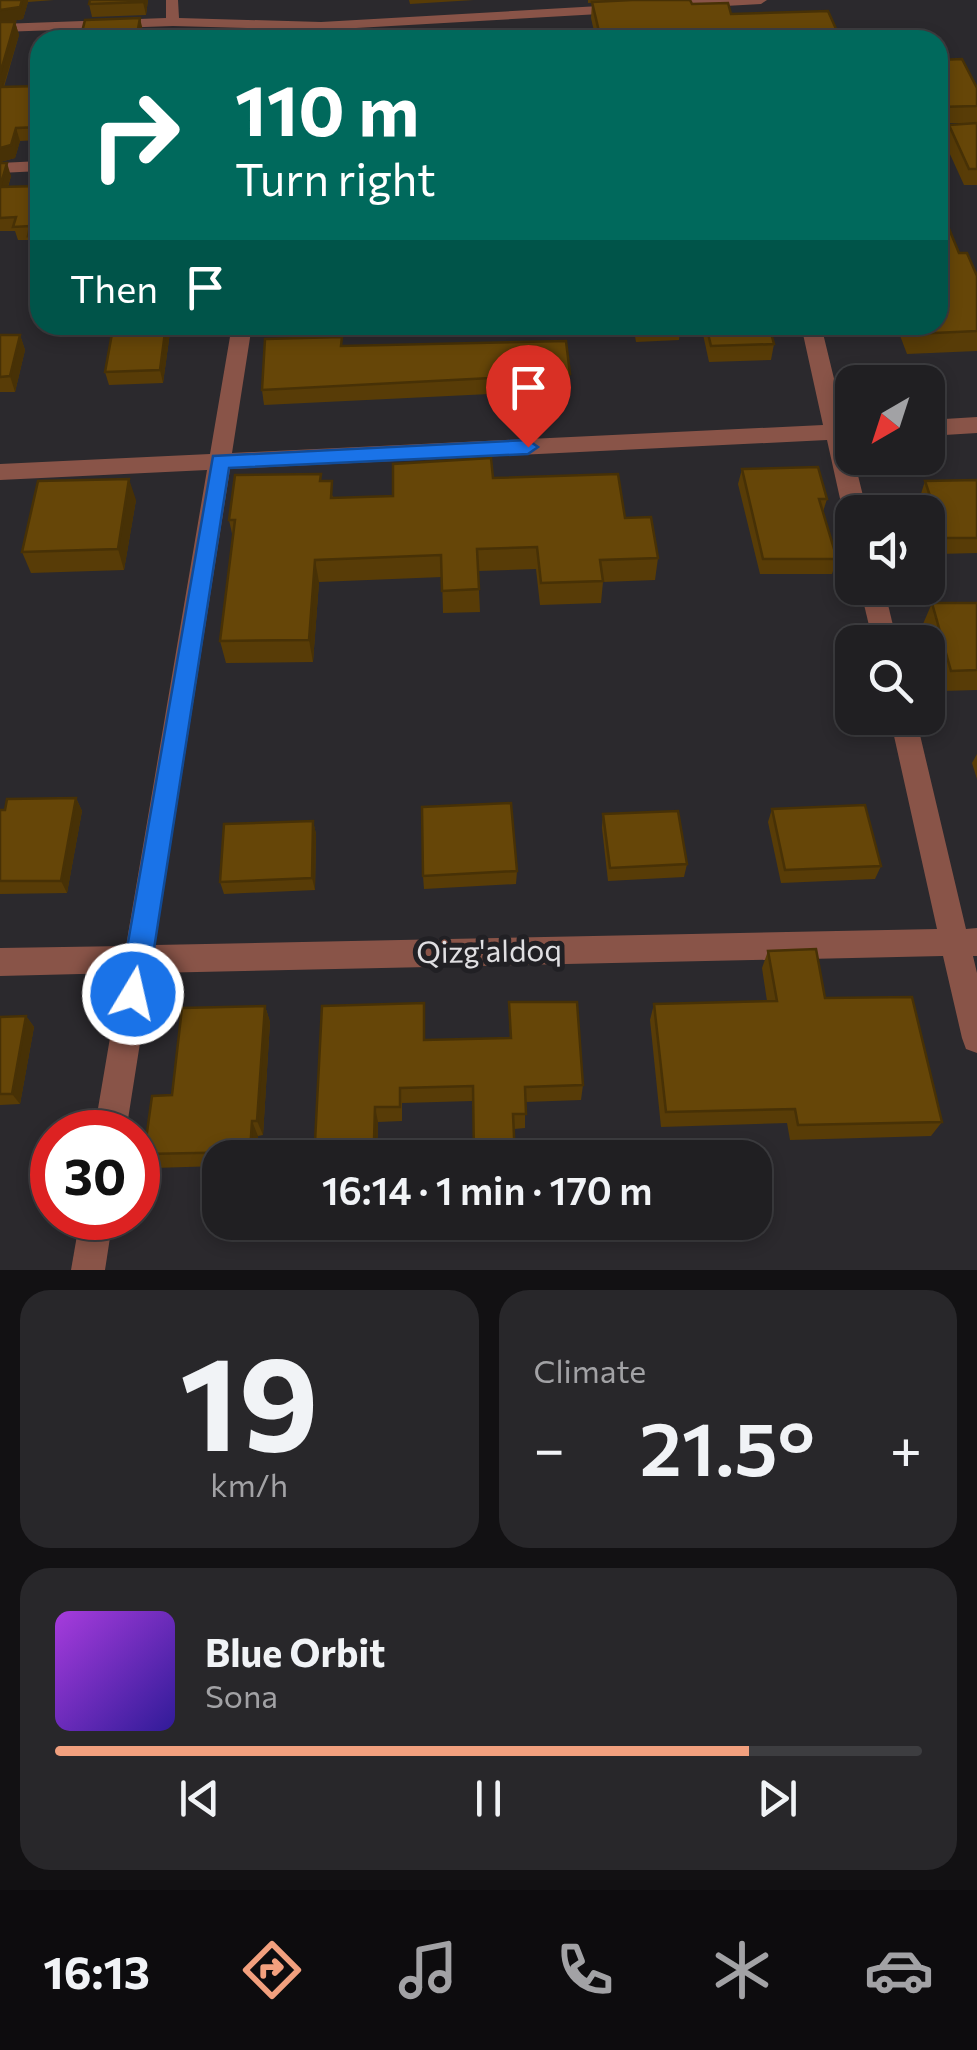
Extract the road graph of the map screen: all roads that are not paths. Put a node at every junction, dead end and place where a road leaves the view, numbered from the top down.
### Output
1 (172, 0) edge
2 (761, 0) edge
3 (646, 7) edge
4 (627, 8) edge
5 (173, 22) junction
6 (0, 28) edge
7 (977, 131) edge
8 (948, 132) edge
9 (30, 166) edge
10 (0, 168) edge
11 (240, 335) edge
12 (815, 335) edge
13 (835, 402) edge
14 (977, 425) edge
15 (945, 427) edge
16 (835, 432) edge
17 (220, 461) junction
18 (0, 472) edge
19 (907, 735) edge
20 (966, 942) edge
21 (138, 959) junction
22 (0, 962) edge
23 (977, 1038) edge
24 (114, 1110) edge
25 (93, 1240) edge
26 (88, 1270) edge

1 - 5 lane
2 - 3 lane
4 - 5 lane
5 - 6 lane
7 - 8 street
9 - 10 street
11 - 17 street
12 - 13 street
14 - 15 street
16 - 17 street
17 - 18 street
17 - 21 street
19 - 20 street
20 - 21 street, Qizg'aldoq
20 - 23 street
21 - 22 street, Qizg'aldoq
21 - 24 street
25 - 26 street

